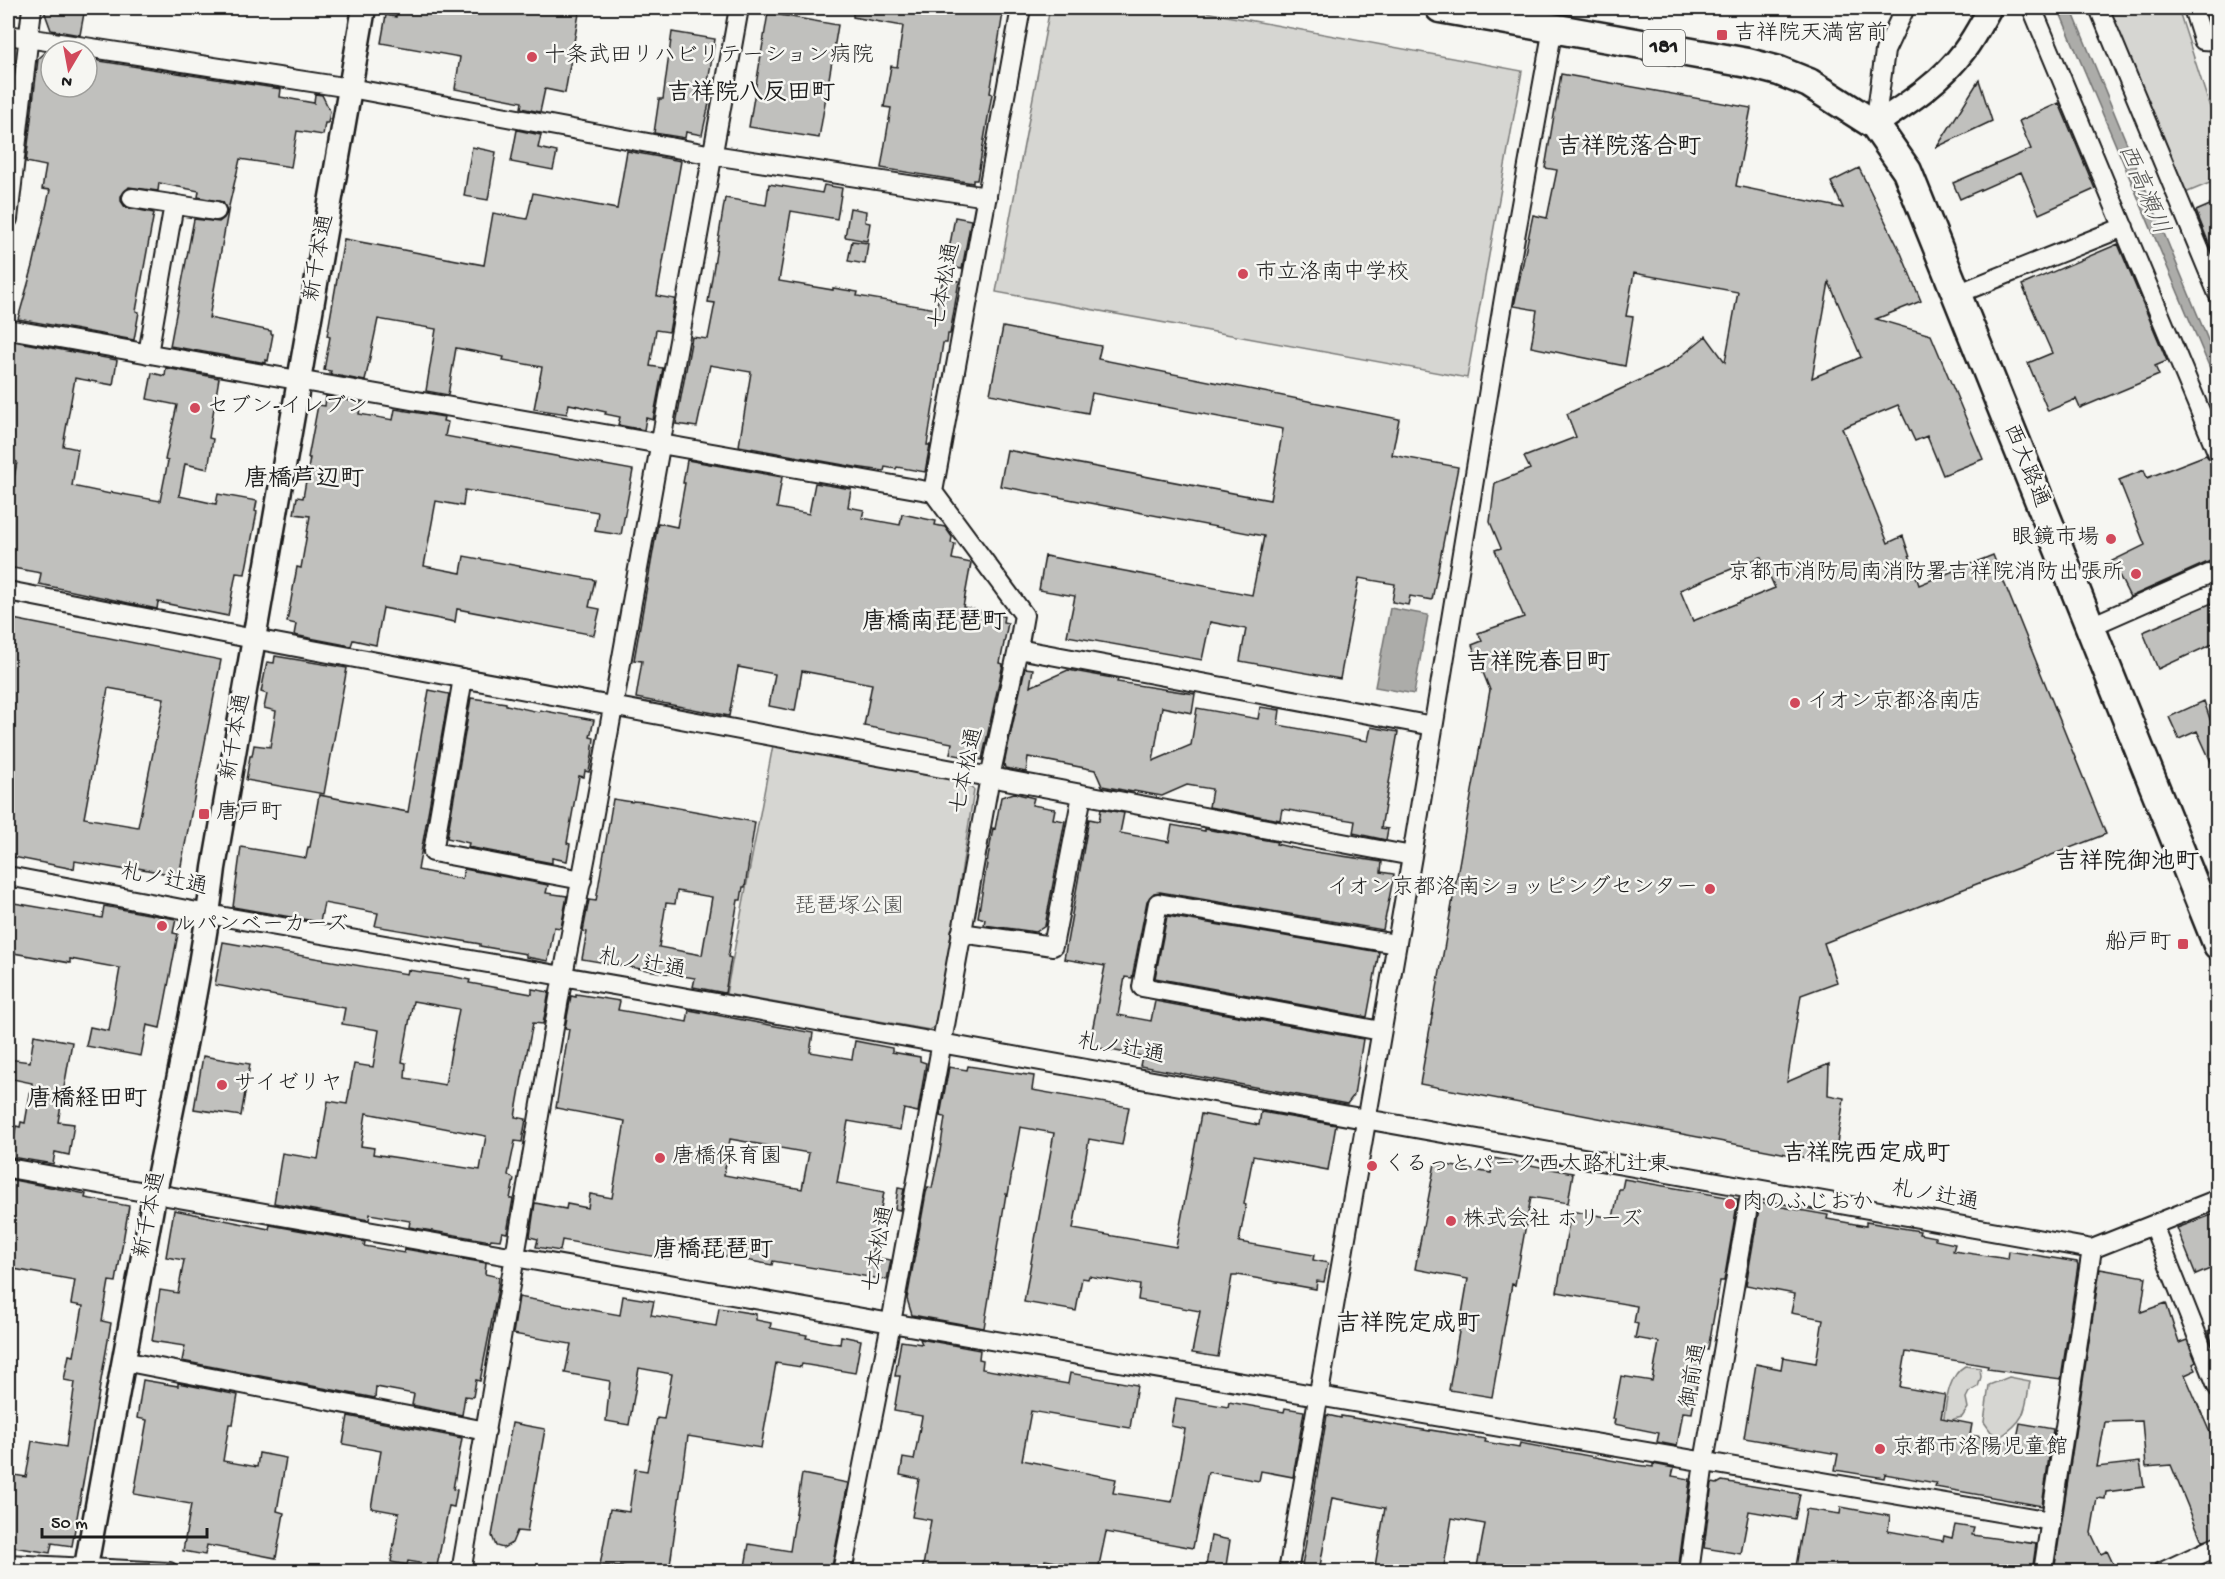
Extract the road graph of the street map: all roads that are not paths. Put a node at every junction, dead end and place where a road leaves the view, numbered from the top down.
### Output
1 (32, 8) edge
2 (364, 8) edge
3 (739, 8) edge
4 (1021, 8) edge
5 (1440, 8) edge
6 (1905, 8) edge
7 (1990, 8) edge
8 (2032, 8) edge
9 (2099, 8) edge
10 (2193, 8) edge
11 (1553, 28) junction
12 (8, 35) edge
13 (28, 39) junction
14 (2217, 41) edge
15 (350, 88) junction
16 (1875, 125) junction
17 (713, 154) junction
18 (987, 197) junction
19 (132, 198) dead end
20 (174, 204) junction
21 (216, 210) dead end
22 (8, 219) edge
23 (2124, 227) junction
24 (2217, 293) edge
25 (1957, 294) junction
26 (8, 329) edge
27 (148, 354) junction
28 (298, 380) junction
29 (661, 445) junction
30 (2217, 454) edge
31 (933, 492) junction
32 (2217, 570) edge
33 (8, 591) edge
34 (2089, 627) junction
35 (254, 639) junction
36 (1018, 649) junction
37 (463, 678) junction
38 (614, 706) junction
39 (1433, 726) junction
40 (990, 777) junction
41 (1082, 795) junction
42 (1412, 856) junction
43 (8, 876) edge
44 (582, 880) junction
45 (208, 914) junction
46 (961, 933) junction
47 (1396, 944) junction
48 (2217, 945) edge
49 (563, 975) junction
50 (1381, 1031) junction
51 (943, 1043) junction
52 (1365, 1119) junction
53 (8, 1168) edge
54 (1750, 1189) junction
55 (155, 1195) junction
56 (2217, 1199) edge
57 (2153, 1225) junction
58 (2092, 1249) junction
59 (516, 1257) junction
60 (891, 1323) junction
61 (123, 1361) junction
62 (2217, 1388) edge
63 (1320, 1396) junction
64 (486, 1431) junction
65 (1704, 1462) junction
66 (2051, 1521) junction
67 (2217, 1546) edge
68 (8, 1564) edge
69 (85, 1570) edge
70 (169, 1572) edge
71 (461, 1572) edge
72 (842, 1572) edge
73 (1288, 1572) edge
74 (1689, 1572) edge
75 (2043, 1572) edge
76 (2163, 1572) edge

1 - 13 street
2 - 15 street, 新千本通
3 - 17 street
4 - 18 street, 七本松通
5 - 11 main road, 181
6 - 16 street
7 - 16 street
8 - 23 street
9 - 24 street
10 - 14 street
11 - 16 main road, 181
11 - 39 street
12 - 13 street
13 - 15 street
13 - 22 street
15 - 17 street
15 - 28 street, 新千本通
16 - 25 main road, 西大路通 / 181
17 - 18 street
17 - 29 street
18 - 31 street, 七本松通
19 - 20 street
20 - 21 street
20 - 27 street
23 - 25 street
23 - 30 street
25 - 34 main road, 西大路通 / 181
26 - 27 street
27 - 28 street
28 - 29 street
28 - 35 street, 新千本通
29 - 31 street
29 - 38 street
31 - 36 street, 七本松通
32 - 34 street
33 - 35 street
34 - 48 main road, 西大路通 / 181
35 - 37 street
35 - 45 street, 新千本通
36 - 39 street
36 - 40 street, 七本松通
37 - 38 street
37 - 44 street
38 - 40 street
38 - 44 street
39 - 42 street
40 - 41 street
40 - 46 street, 七本松通
41 - 42 street
41 - 46 street
42 - 47 street
43 - 45 street, 札ノ辻通
44 - 49 street
45 - 49 street, 札ノ辻通
45 - 55 street, 新千本通
46 - 51 street, 七本松通
47 - 50 street
47 - 50 street
49 - 51 street, 札ノ辻通
49 - 59 street
50 - 52 street
51 - 52 street, 札ノ辻通
51 - 60 street, 七本松通
52 - 54 street, 札ノ辻通
52 - 63 street
53 - 55 street
54 - 58 street, 札ノ辻通
54 - 65 street, 御前通
55 - 59 street
55 - 61 street, 新千本通
56 - 57 street
57 - 58 street
57 - 62 street
58 - 66 street
59 - 60 street
59 - 64 street
60 - 63 street
60 - 72 street, 七本松通
61 - 64 street
61 - 69 street, 新千本通
63 - 65 street
63 - 73 street
64 - 71 street
65 - 66 street
65 - 74 street, 御前通
66 - 75 street
67 - 76 street
68 - 69 street
69 - 70 street

